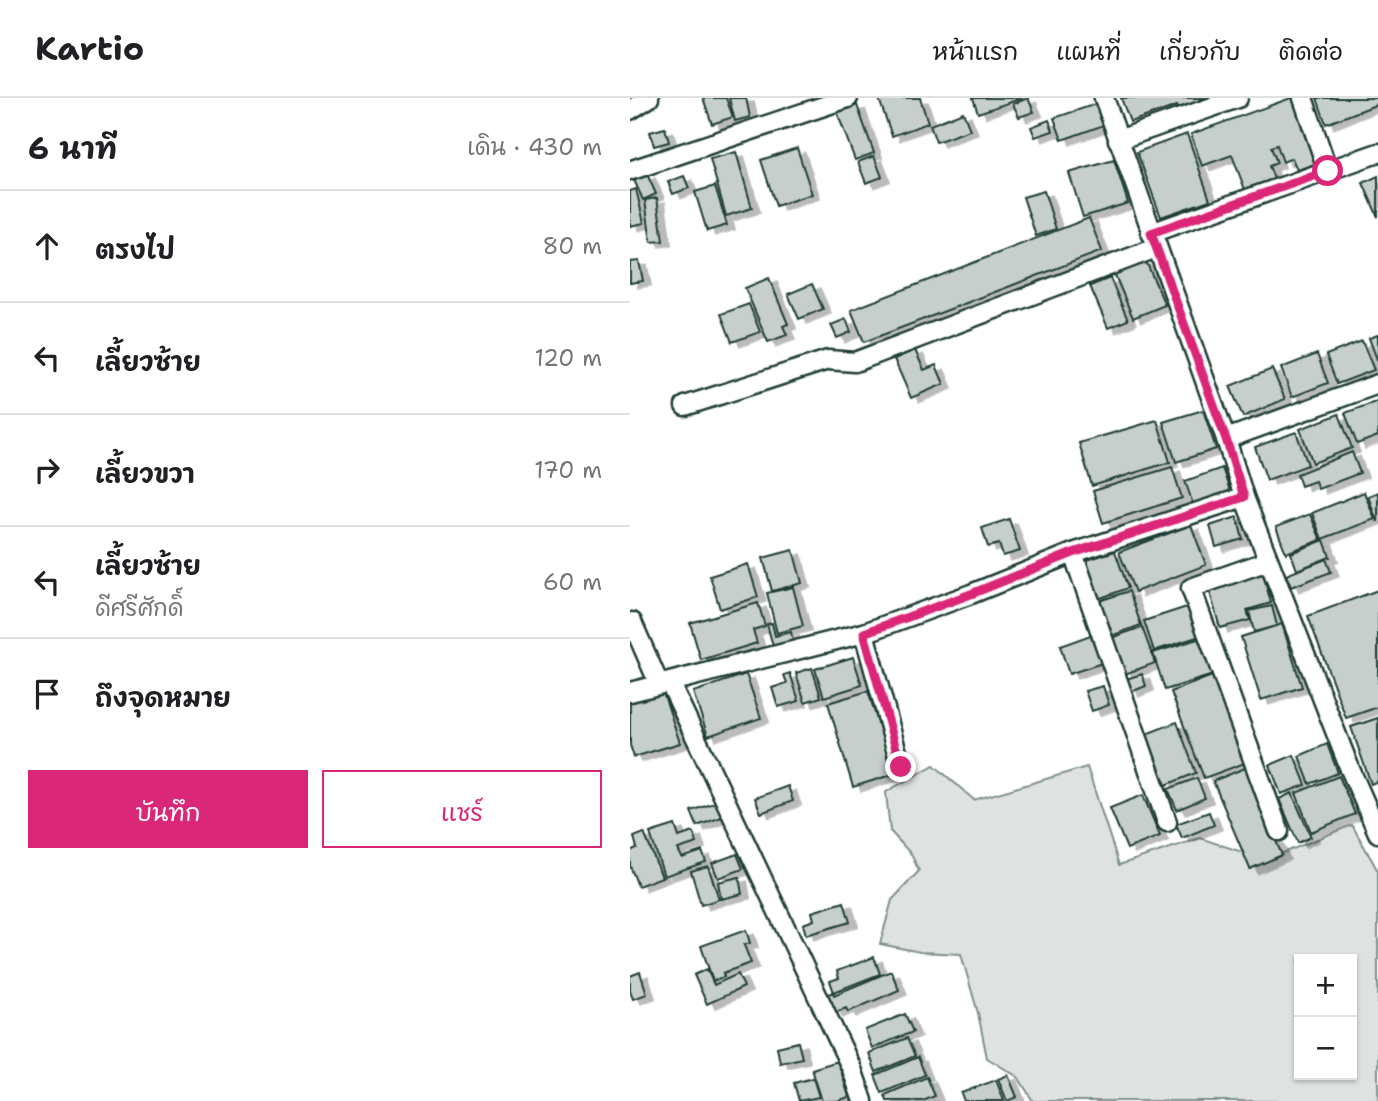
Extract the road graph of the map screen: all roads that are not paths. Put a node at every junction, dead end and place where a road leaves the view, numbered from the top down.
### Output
1 (649, 98) edge
2 (848, 98) edge
3 (1104, 98) edge
4 (1238, 98) edge
5 (1303, 98) edge
6 (630, 110) edge
7 (1118, 140) junction
8 (1378, 153) edge
9 (632, 170) dead end
10 (1328, 171) junction
11 (1154, 241) junction
12 (1378, 384) edge
13 (685, 406) dead end
14 (1226, 439) junction
15 (1244, 497) junction
16 (1073, 553) junction
17 (1268, 561) junction
18 (630, 623) edge
19 (864, 633) junction
20 (664, 684) junction
21 (630, 692) edge
22 (901, 767) dead end
23 (1167, 822) dead end
24 (1279, 831) dead end
25 (1378, 834) edge
26 (863, 1101) edge

1 - 6 street
2 - 9 street
3 - 7 street
4 - 7 street
5 - 10 street
7 - 11 street
8 - 10 street
10 - 11 street
11 - 13 street
11 - 14 street
12 - 14 street
14 - 15 street
15 - 16 street
15 - 17 street
16 - 19 street
16 - 23 street
17 - 24 street
17 - 25 street
18 - 20 street
19 - 20 street
19 - 22 street
20 - 21 street
20 - 26 street

